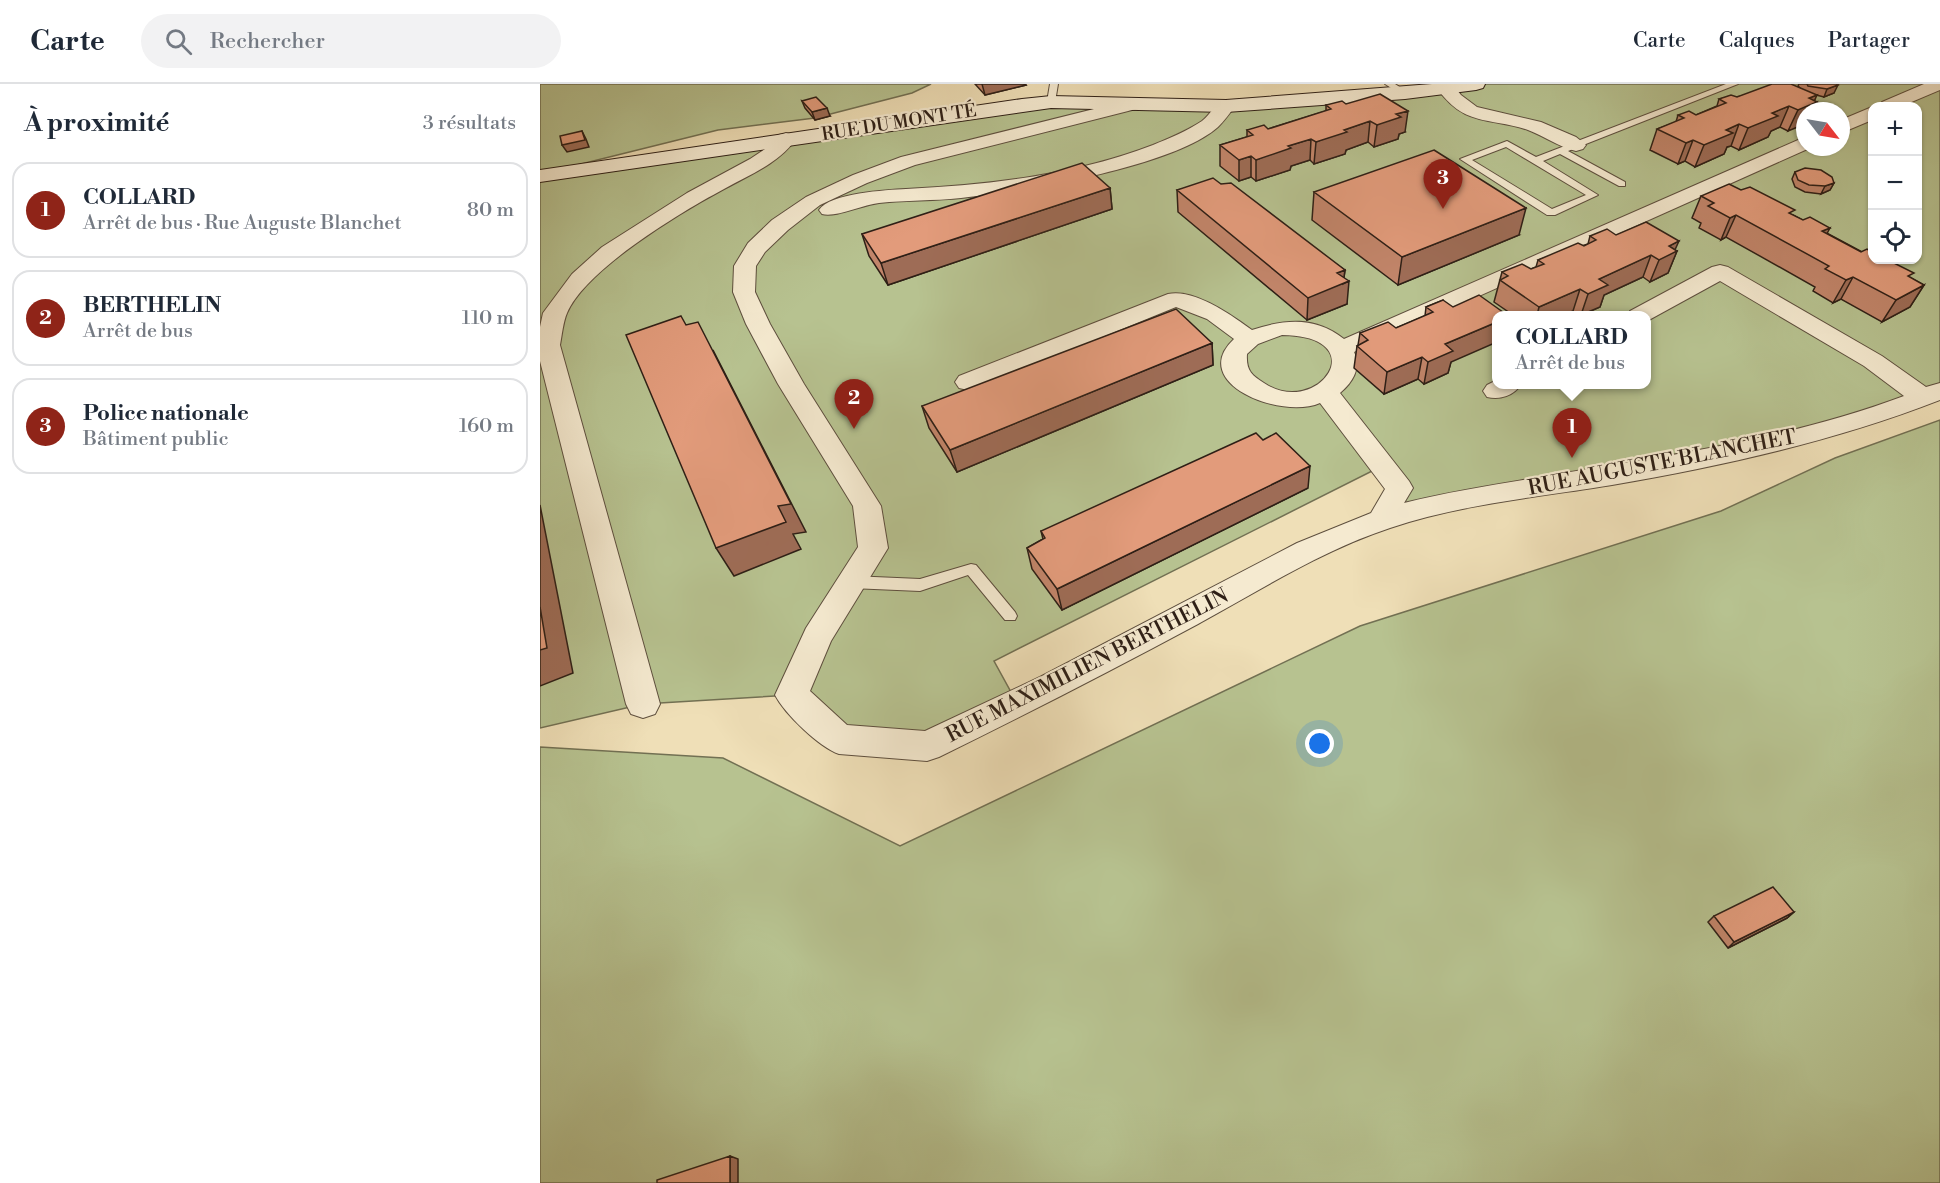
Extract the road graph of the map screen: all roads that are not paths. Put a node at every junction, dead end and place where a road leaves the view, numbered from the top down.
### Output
1 (1472, 84) edge
2 (1734, 84) edge
3 (1939, 84) edge
4 (1446, 88) junction
5 (1397, 89) edge
6 (1052, 93) edge
7 (1897, 102) edge
8 (1130, 105) junction
9 (1226, 106) junction
10 (1868, 116) edge
11 (1850, 123) edge
12 (786, 139) junction
13 (1796, 147) edge
14 (1568, 148) junction
15 (1535, 160) junction
16 (540, 176) edge
17 (1622, 184) dead end
18 (756, 248) junction
19 (1646, 311) edge
20 (1248, 338) junction
21 (1341, 349) junction
22 (968, 382) dead end
23 (1325, 392) junction
24 (1932, 394) edge
25 (1381, 520) junction
26 (851, 582) junction
27 (1010, 616) dead end
28 (643, 704) dead end

1 - 4 street, RUE DU MONT TÉ
2 - 14 lane
3 - 7 street
4 - 5 street, RUE DU MONT TÉ
4 - 14 street
5 - 9 street, RUE DU MONT TÉ
6 - 8 street, RUE DU MONT TÉ
6 - 12 street, RUE DU MONT TÉ
8 - 9 street, RUE DU MONT TÉ
8 - 18 street, RUE MAXIMILIEN BERTHELIN
9 - 18 street
10 - 11 street
12 - 16 street, RUE DU MONT TÉ
12 - 28 street
13 - 21 street
14 - 15 lane
14 - 17 lane
15 - 15 lane
18 - 26 street, RUE MAXIMILIEN BERTHELIN
19 - 24 street
20 - 21 street
20 - 22 street
20 - 23 street
21 - 23 street
23 - 25 street
24 - 25 street, RUE AUGUSTE BLANCHET
25 - 26 street, RUE MAXIMILIEN BERTHELIN
26 - 27 lane

